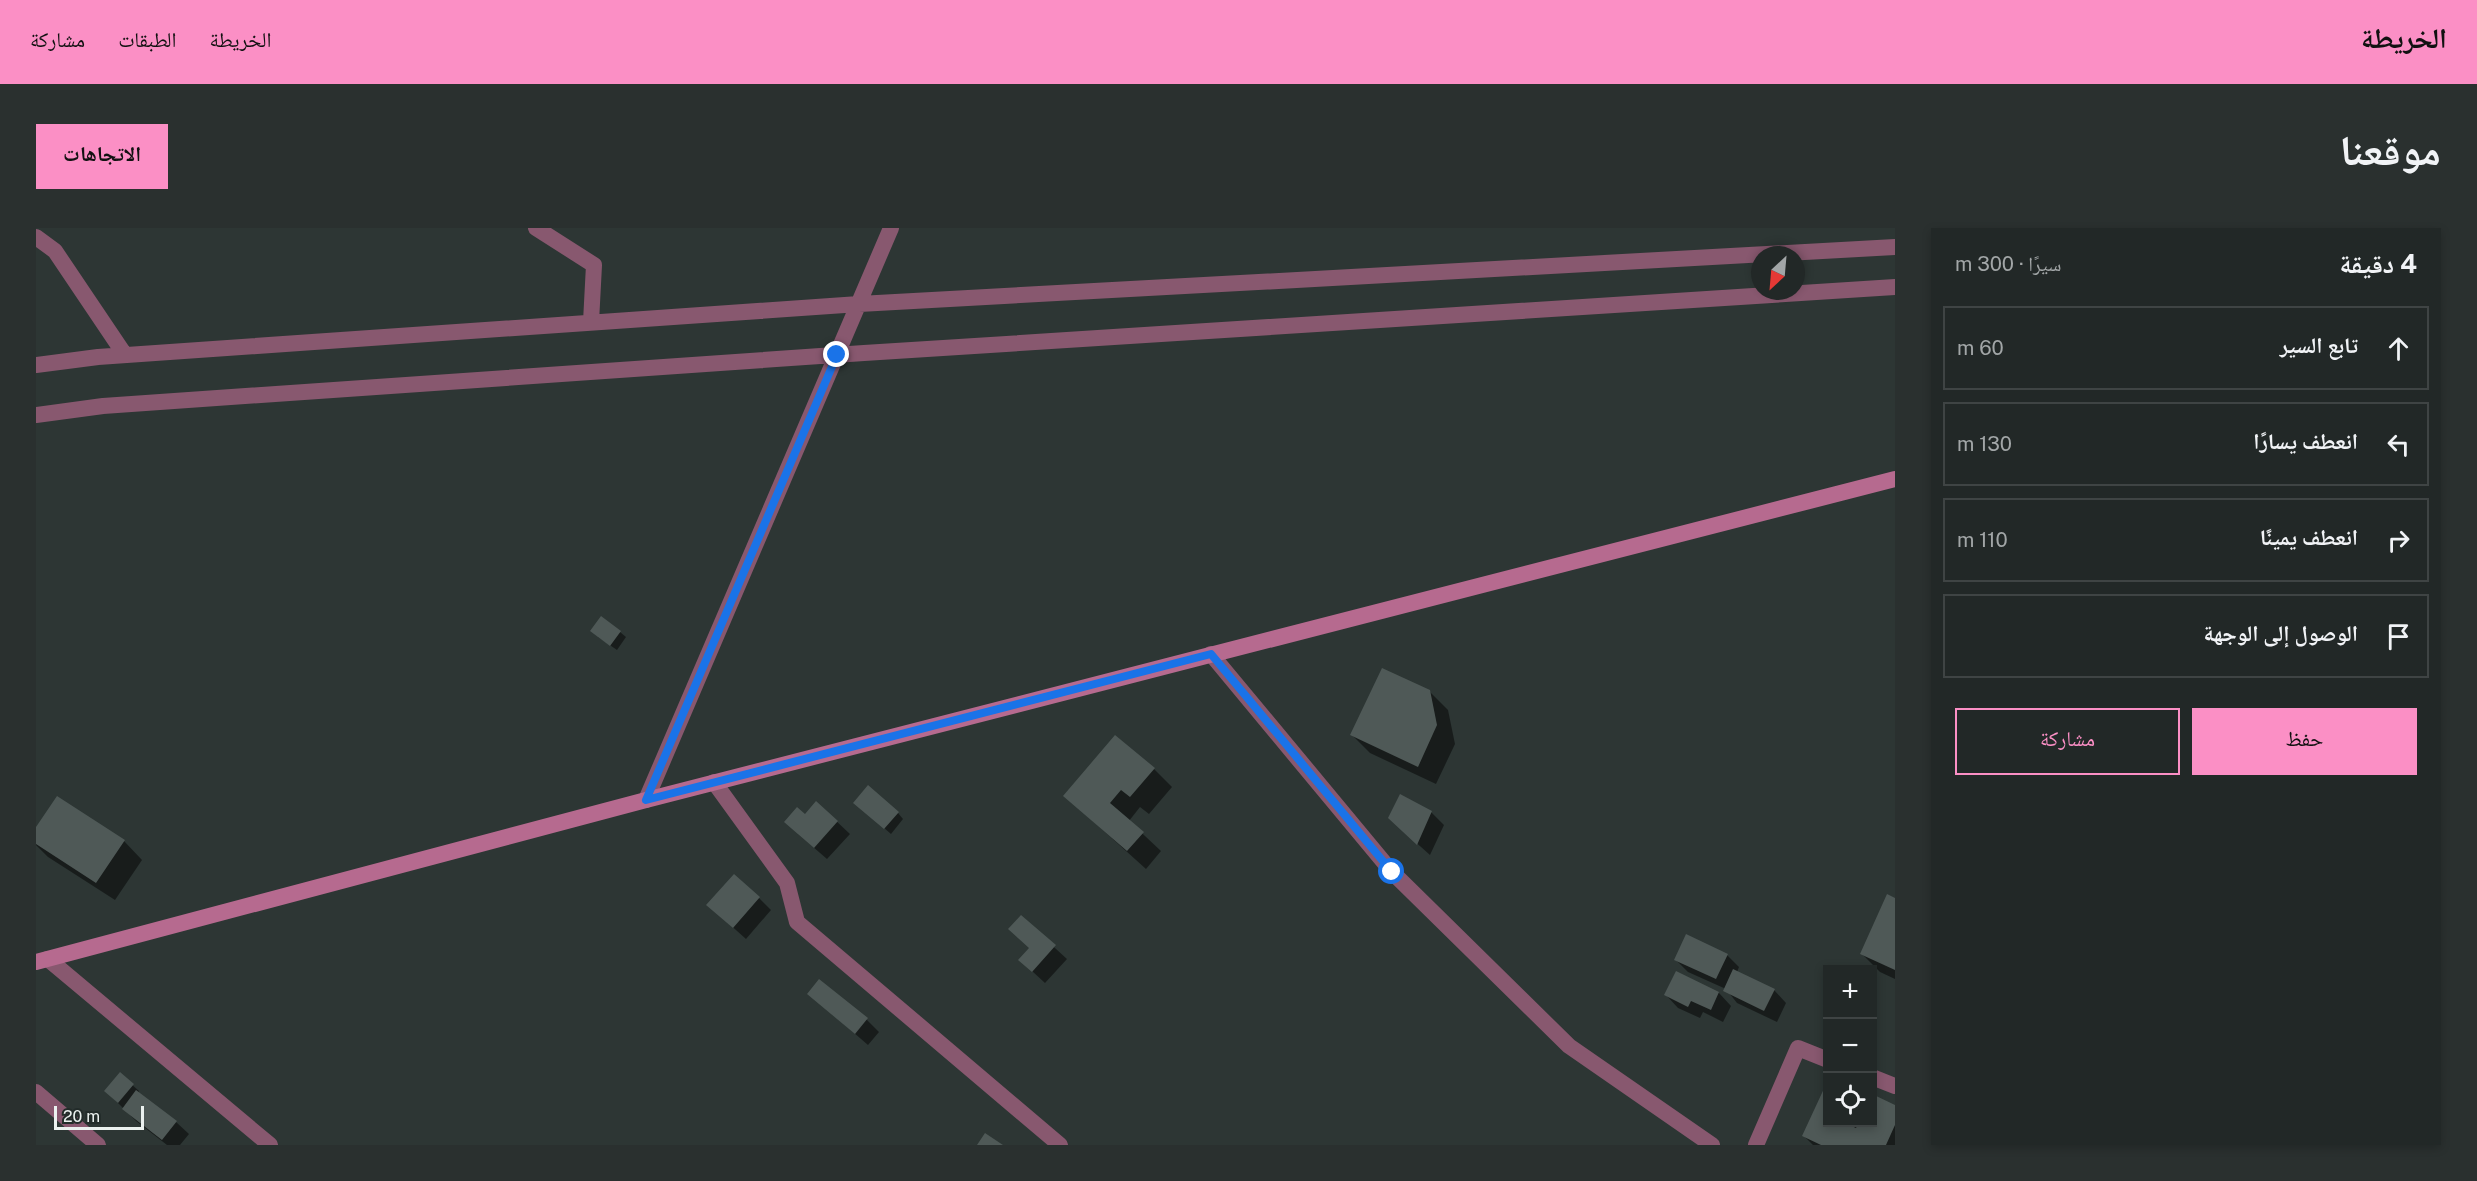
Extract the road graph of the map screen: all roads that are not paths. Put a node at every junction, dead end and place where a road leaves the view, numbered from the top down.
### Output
1 (536, 228) edge
2 (891, 228) edge
3 (36, 237) edge
4 (1895, 247) edge
5 (1895, 287) edge
6 (859, 304) junction
7 (591, 322) junction
8 (125, 355) junction
9 (837, 355) junction
10 (36, 365) edge
11 (36, 415) edge
12 (1895, 479) edge
13 (1211, 654) junction
14 (714, 782) junction
15 (646, 800) junction
16 (42, 961) edge
17 (1823, 1058) edge
18 (1877, 1079) edge
19 (1895, 1086) edge
20 (36, 1092) edge
21 (98, 1145) edge
22 (270, 1145) edge
23 (1060, 1145) edge
24 (1712, 1145) edge
25 (1756, 1145) edge

1 - 7 street
2 - 6 street
3 - 8 street
4 - 6 street
5 - 9 street
6 - 7 street
6 - 9 street
7 - 8 street
8 - 10 street
9 - 11 street
9 - 15 street
12 - 13 main road
13 - 14 main road
13 - 24 street
14 - 15 main road
14 - 23 street
15 - 16 main road
16 - 22 street
17 - 25 street
18 - 19 street
20 - 21 street

